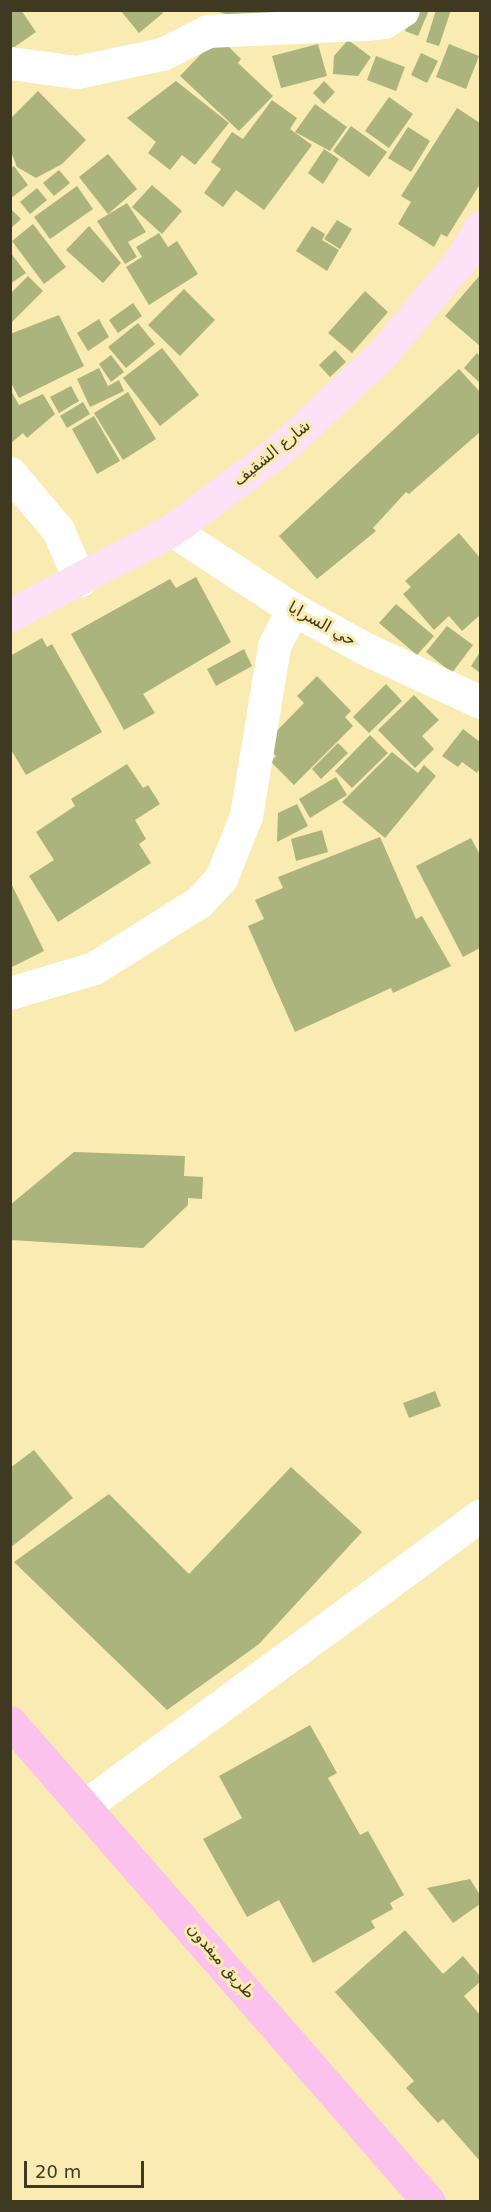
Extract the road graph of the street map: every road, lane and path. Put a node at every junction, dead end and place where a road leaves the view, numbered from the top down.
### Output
1 (403, 10) edge
2 (10, 63) edge
3 (480, 227) edge
4 (10, 473) edge
5 (172, 530) junction
6 (80, 580) junction
7 (293, 609) junction
8 (10, 615) edge
9 (480, 702) edge
10 (10, 993) edge
11 (480, 1516) edge
12 (10, 1722) edge
13 (87, 1805) junction
14 (429, 2202) edge

1 - 2 street
3 - 5 main road, شارع الشقيف
4 - 6 street
5 - 6 main road, شارع الشقيف
5 - 7 street, حي السرايا
6 - 8 main road, شارع الشقيف
7 - 9 street, حي السرايا
7 - 10 street
11 - 13 street
12 - 13 main road, طريق ميفدون
13 - 14 main road, طريق ميفدون

